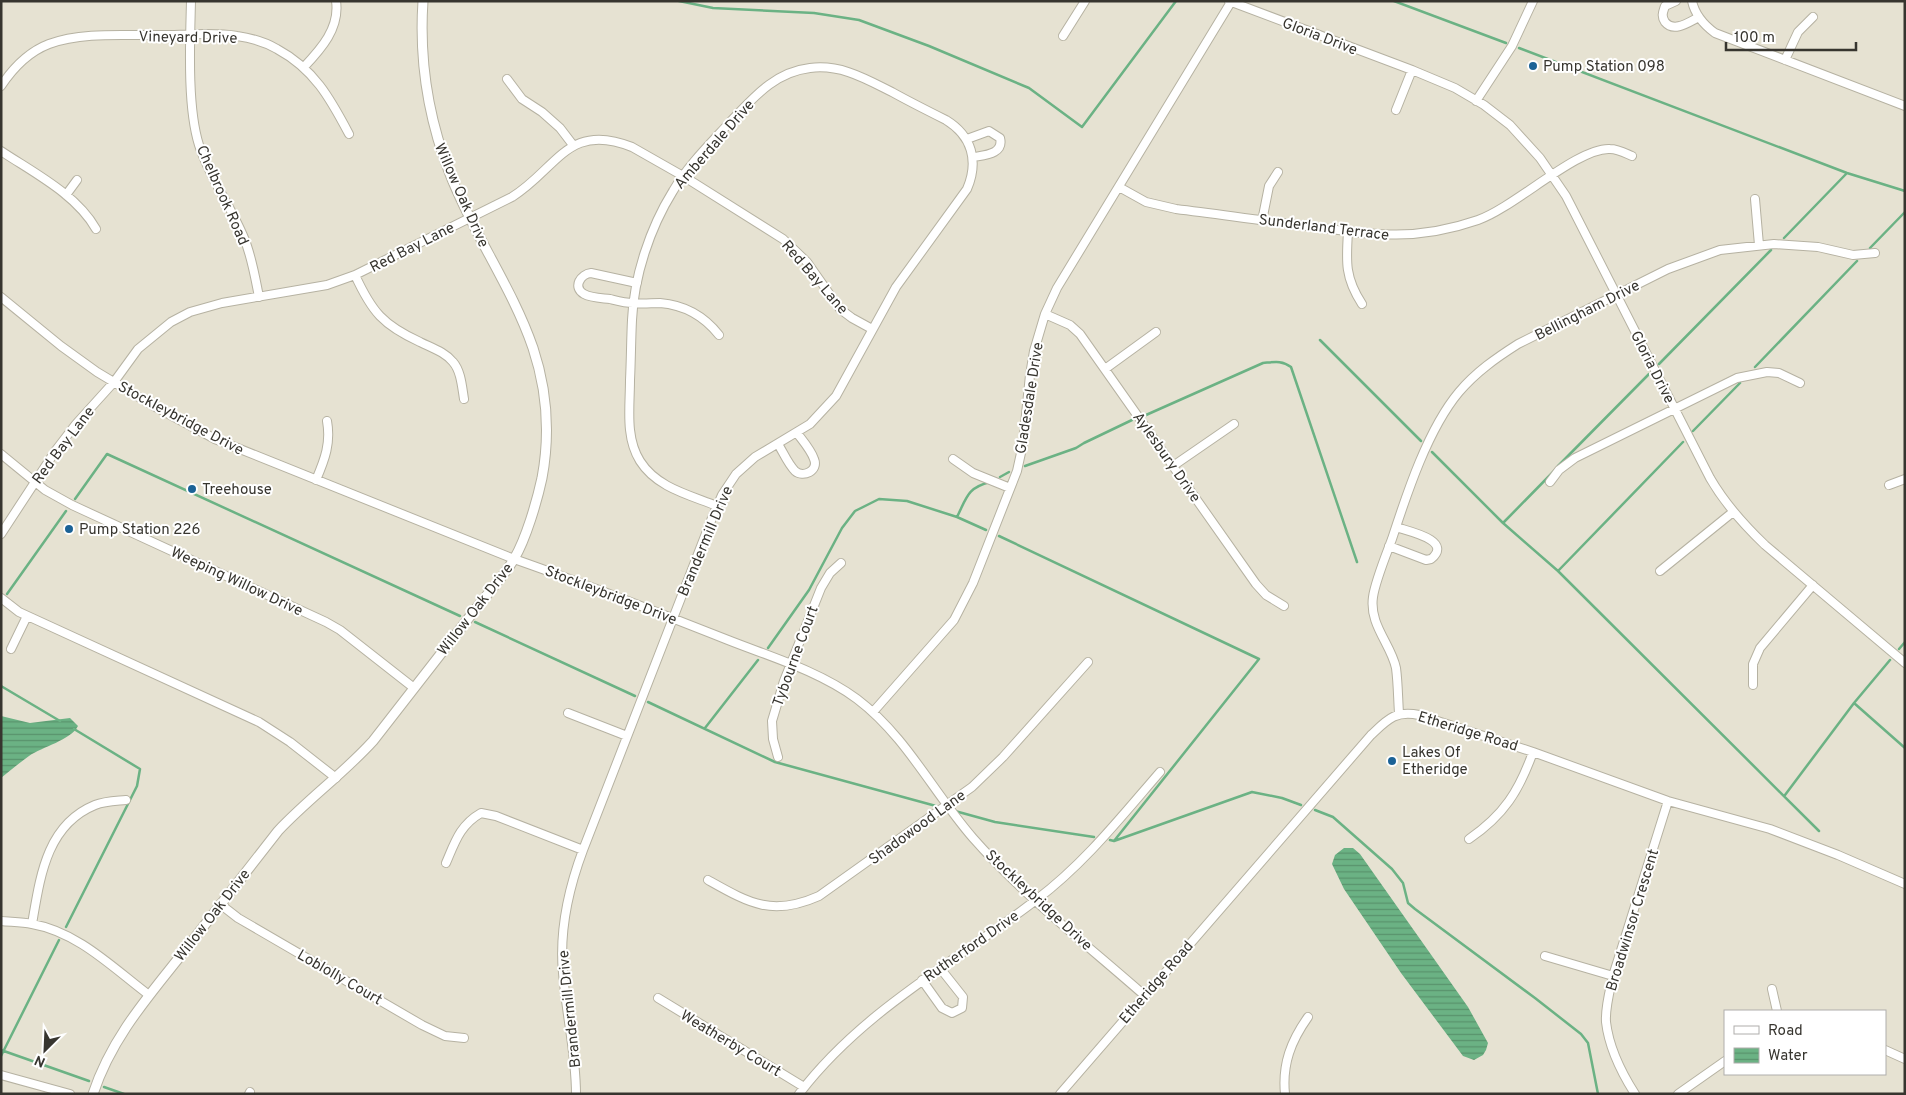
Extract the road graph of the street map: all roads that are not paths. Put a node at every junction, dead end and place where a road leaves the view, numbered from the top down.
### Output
1 (191, 1) edge
2 (336, 1) edge
3 (423, 1) edge
4 (1085, 1) edge
5 (1533, 1) edge
6 (1676, 1) edge
7 (1692, 1) edge
8 (1230, 2) edge
9 (1699, 17) junction
10 (1813, 17) dead end
11 (191, 35) junction
12 (1063, 36) dead end
13 (1786, 60) junction
14 (304, 66) junction
15 (1412, 70) junction
16 (507, 79) dead end
17 (1, 86) edge
18 (1476, 101) junction
19 (1905, 106) edge
20 (1396, 110) dead end
21 (349, 134) dead end
22 (967, 139) junction
23 (573, 145) junction
24 (971, 148) joint
25 (1, 151) edge
26 (1632, 156) dead end
27 (974, 157) junction
28 (1278, 172) dead end
29 (1553, 175) junction
30 (683, 176) junction
31 (77, 180) dead end
32 (1118, 187) junction
33 (66, 195) junction
34 (1755, 199) dead end
35 (470, 217) junction
36 (1262, 220) junction
37 (96, 229) dead end
38 (1348, 232) junction
39 (1758, 244) junction
40 (1875, 253) dead end
41 (355, 274) junction
42 (637, 284) junction
43 (1616, 294) junction
44 (1, 297) edge
45 (259, 297) junction
46 (634, 304) junction
47 (1362, 304) dead end
48 (1045, 314) junction
49 (872, 329) junction
50 (1156, 332) dead end
51 (719, 335) dead end
52 (1105, 369) junction
53 (114, 382) junction
54 (1800, 383) dead end
55 (464, 399) dead end
56 (1674, 408) junction
57 (327, 421) dead end
58 (1234, 424) dead end
59 (797, 433) junction
60 (778, 444) junction
61 (1, 454) edge
62 (953, 459) dead end
63 (1173, 466) junction
64 (1905, 479) edge
65 (316, 480) junction
66 (35, 482) junction
67 (1550, 482) dead end
68 (1889, 486) dead end
69 (1010, 488) junction
70 (717, 506) junction
71 (1732, 512) junction
72 (1396, 527) junction
73 (1, 534) edge
74 (1389, 546) junction
75 (514, 559) junction
76 (841, 563) dead end
77 (1660, 571) dead end
78 (1813, 585) junction
79 (1, 598) edge
80 (1284, 606) dead end
81 (27, 616) junction
82 (672, 618) junction
83 (11, 649) dead end
84 (1088, 662) dead end
85 (1905, 663) edge
86 (791, 664) junction
87 (1753, 685) dead end
88 (414, 688) junction
89 (873, 712) junction
90 (568, 713) dead end
91 (1399, 714) junction
92 (627, 736) junction
93 (1533, 752) junction
94 (778, 757) dead end
95 (1160, 772) dead end
96 (336, 778) junction
97 (126, 800) dead end
98 (1668, 801) junction
99 (948, 805) junction
100 (1470, 839) dead end
101 (583, 850) junction
102 (446, 863) dead end
103 (708, 880) dead end
104 (1905, 884) edge
105 (1036, 900) junction
106 (220, 904) junction
107 (1, 921) edge
108 (32, 924) junction
109 (1545, 956) dead end
110 (940, 968) junction
111 (1613, 976) junction
112 (922, 980) junction
113 (1772, 989) dead end
114 (149, 995) junction
115 (1144, 995) junction
116 (658, 998) dead end
117 (1777, 1010) edge
118 (1308, 1017) dead end
119 (464, 1038) dead end
120 (1886, 1050) edge
121 (1905, 1059) edge
122 (1724, 1062) edge
123 (1, 1075) edge
124 (802, 1090) edge
125 (70, 1094) edge
126 (93, 1094) edge
127 (576, 1094) edge
128 (1060, 1094) edge
129 (1285, 1094) edge
130 (1635, 1094) edge
131 (1678, 1094) edge

1 - 11 street, Chelbrook Road
2 - 14 street
3 - 35 street, Willow Oak Drive
4 - 12 street
5 - 18 street
6 - 9 street
7 - 9 street
8 - 15 street, Gloria Drive
8 - 32 street, Gladesdale Drive
9 - 13 street
10 - 13 street
11 - 14 street, Vineyard Drive
11 - 17 street, Vineyard Drive
11 - 45 street, Chelbrook Road
13 - 19 street
14 - 21 street, Vineyard Drive
15 - 18 street, Gloria Drive
15 - 20 street
16 - 23 street
18 - 29 street, Gloria Drive
22 - 24 street, Amberdale Drive
22 - 27 street
22 - 30 street, Amberdale Drive
23 - 30 street, Red Bay Lane
23 - 35 street, Red Bay Lane
24 - 27 street, Brandermill Drive
25 - 33 street
26 - 29 street, Sunderland Terrace
27 - 49 street, Brandermill Drive
28 - 36 street
29 - 38 street, Sunderland Terrace
29 - 43 street, Gloria Drive
30 - 42 street, Amberdale Drive
30 - 49 street, Red Bay Lane
31 - 33 street
32 - 36 street, Sunderland Terrace
32 - 48 street, Gladesdale Drive
33 - 37 street
34 - 39 street
35 - 41 street, Red Bay Lane
35 - 75 street, Willow Oak Drive
36 - 38 street, Sunderland Terrace
38 - 47 street
39 - 40 street, Bellingham Drive
39 - 43 street, Bellingham Drive
41 - 45 street, Red Bay Lane
41 - 55 street
42 - 46 street, Amberdale Drive
42 - 46 street
43 - 56 street, Gloria Drive
43 - 72 street, Bellingham Drive
44 - 53 street, Stockleybridge Drive
45 - 53 street, Red Bay Lane
46 - 51 street
46 - 70 street, Amberdale Drive
48 - 52 street, Aylesbury Drive
48 - 69 street, Gladesdale Drive
49 - 59 street, Brandermill Drive
50 - 52 street
52 - 63 street, Aylesbury Drive
53 - 65 street, Stockleybridge Drive
53 - 66 street, Red Bay Lane
54 - 56 street
56 - 67 street
56 - 71 street, Gloria Drive
57 - 65 street
58 - 63 street
59 - 60 street, Brandermill Drive
59 - 60 street
60 - 70 street, Brandermill Drive
61 - 66 street, Weeping Willow Drive
62 - 69 street
63 - 80 street, Aylesbury Drive
64 - 68 street
65 - 75 street, Stockleybridge Drive
66 - 73 street, Red Bay Lane
66 - 88 street, Weeping Willow Drive
69 - 89 street, Gladesdale Drive
70 - 82 street, Brandermill Drive
71 - 77 street
71 - 78 street, Gloria Drive
72 - 74 street, Bellingham Drive
72 - 74 street
74 - 91 street, Bellingham Drive
75 - 82 street, Stockleybridge Drive
75 - 88 street, Willow Oak Drive
76 - 86 street, Tybourne Court
78 - 85 street, Gloria Drive
78 - 87 street
79 - 81 street
81 - 83 street
81 - 96 street
82 - 86 street, Stockleybridge Drive
82 - 92 street, Brandermill Drive
84 - 99 street, Shadowood Lane
86 - 89 street, Stockleybridge Drive
86 - 94 street, Tybourne Court
88 - 96 street, Willow Oak Drive
89 - 99 street, Stockleybridge Drive
90 - 92 street
91 - 93 street, Etheridge Road
91 - 115 street, Etheridge Road
92 - 101 street, Brandermill Drive
93 - 98 street, Etheridge Road
93 - 100 street
95 - 105 street, Rutherford Drive
96 - 106 street, Willow Oak Drive
97 - 108 street
98 - 104 street, Etheridge Road
98 - 111 street, Broadwinsor Crescent
99 - 103 street, Shadowood Lane
99 - 105 street, Stockleybridge Drive
101 - 102 street
101 - 127 street, Brandermill Drive
105 - 110 street, Rutherford Drive
105 - 115 street, Stockleybridge Drive
106 - 114 street, Willow Oak Drive
106 - 119 street, Loblolly Court
107 - 108 street
108 - 114 street
109 - 111 street
110 - 112 street, Rutherford Drive
110 - 112 street
111 - 130 street, Broadwinsor Crescent
112 - 124 street, Rutherford Drive
113 - 117 street
114 - 126 street, Willow Oak Drive
115 - 128 street, Etheridge Road
116 - 124 street, Weatherby Court
118 - 129 street
120 - 121 street
122 - 131 street
123 - 125 street

